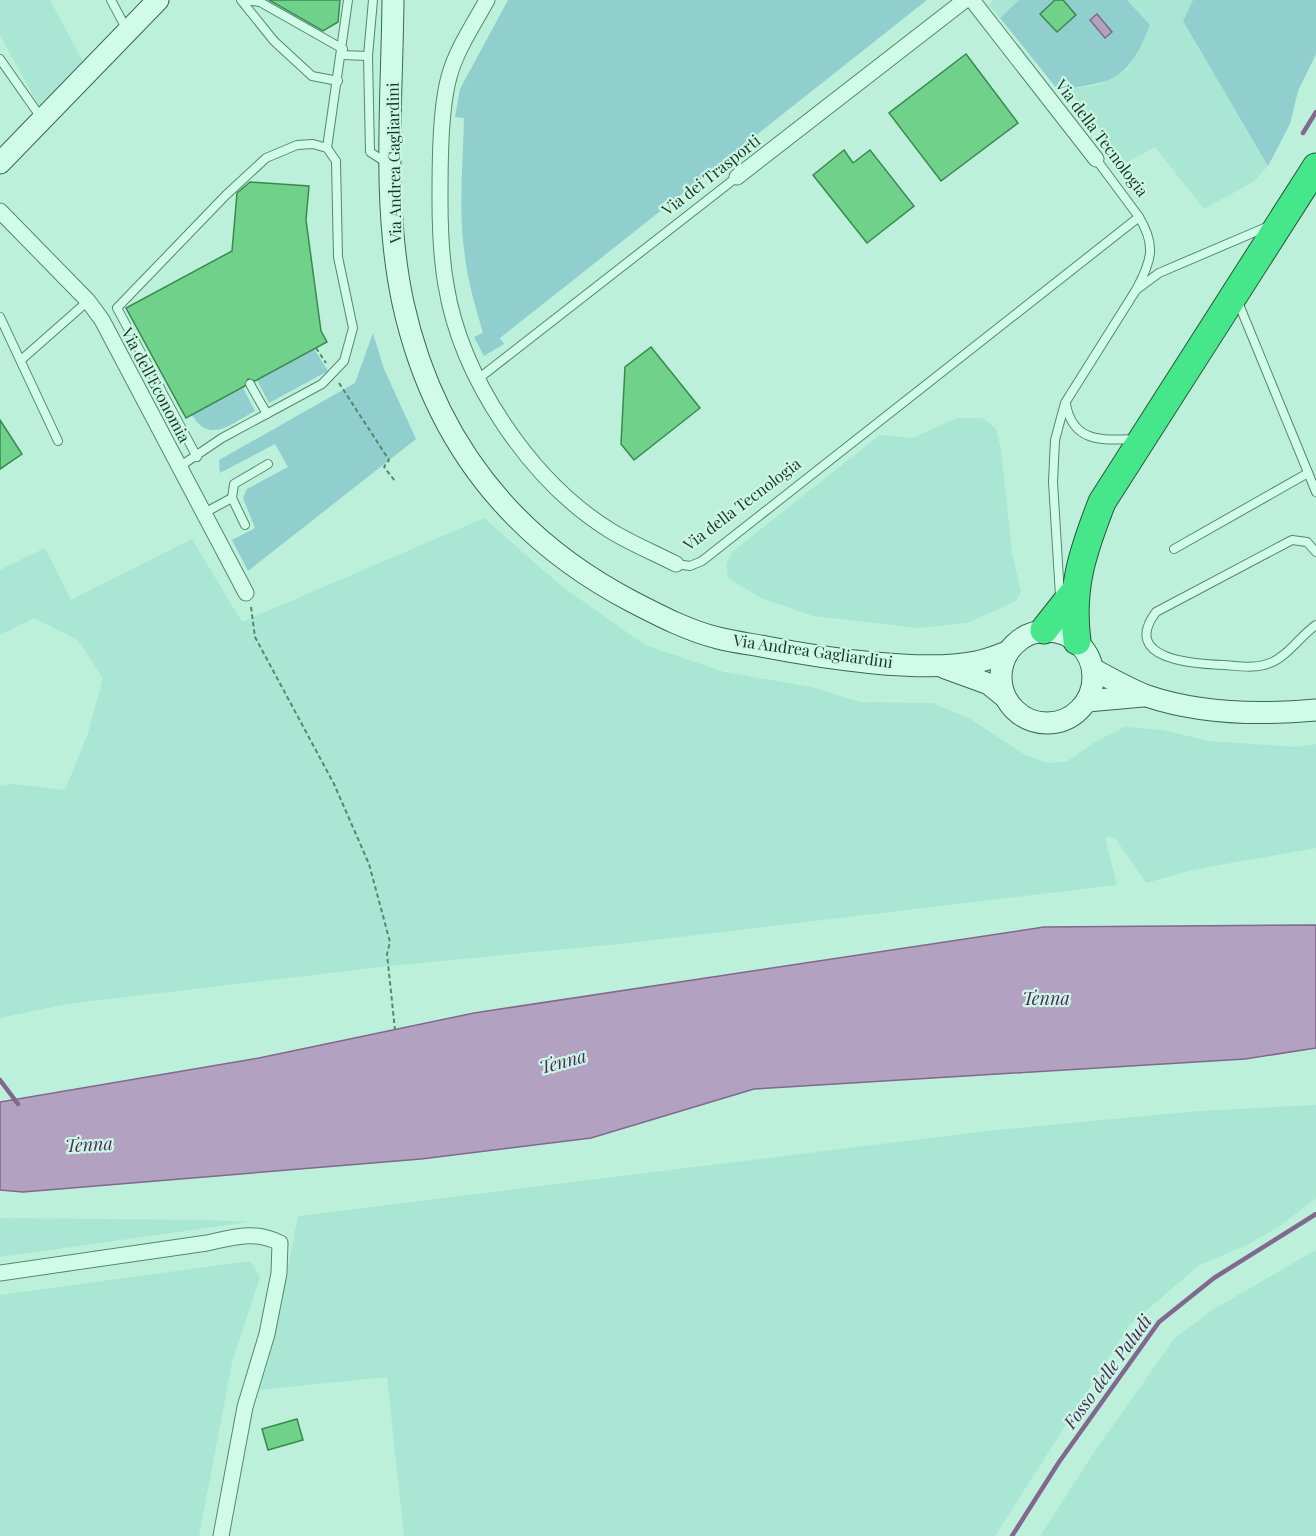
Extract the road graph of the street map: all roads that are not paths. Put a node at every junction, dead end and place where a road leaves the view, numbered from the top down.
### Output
1 (158, 0) edge
2 (241, 0) edge
3 (348, 0) edge
4 (373, 0) edge
5 (393, 0) edge
6 (488, 0) edge
7 (965, 0) edge
8 (972, 0) edge
9 (112, 3) edge
10 (128, 32) junction
11 (343, 52) junction
12 (368, 56) junction
13 (0, 58) edge
14 (338, 81) junction
15 (42, 120) junction
16 (327, 148) junction
17 (1096, 159) joint
18 (0, 164) edge
19 (391, 166) junction
20 (1316, 167) edge
21 (737, 177) joint
22 (1, 214) edge
23 (1139, 217) junction
24 (1282, 221) junction
25 (1136, 290) junction
26 (1235, 295) junction
27 (88, 301) junction
28 (117, 308) junction
29 (0, 317) edge
30 (102, 320) junction
31 (21, 360) junction
32 (478, 379) junction
33 (250, 384) dead end
34 (1065, 403) junction
35 (267, 414) junction
36 (1143, 438) junction
37 (58, 441) dead end
38 (197, 457) junction
39 (268, 464) dead end
40 (180, 467) junction
41 (1308, 473) junction
42 (1316, 492) edge
43 (232, 498) junction
44 (204, 513) junction
45 (245, 525) dead end
46 (1174, 549) dead end
47 (1316, 552) edge
48 (676, 564) joint
49 (246, 593) road end
50 (1060, 611) junction
51 (1316, 624) edge
52 (1077, 641) junction
53 (1007, 652) junction
54 (939, 666) junction
55 (1093, 669) junction
56 (1148, 696) junction
57 (1005, 697) junction
58 (1087, 701) junction
59 (1316, 710) edge
60 (0, 1273) edge
61 (221, 1536) edge

1 - 10 main road
2 - 11 lane
2 - 14 lane
3 - 11 lane
4 - 12 lane
5 - 19 main road, Via Andrea Gagliardini
6 - 32 street, Via della Tecnologia
7 - 21 street, Via dei Trasporti
8 - 17 street, Via della Tecnologia
9 - 10 lane
10 - 15 main road
11 - 12 lane
11 - 14 lane
12 - 19 lane
13 - 15 lane
14 - 16 lane
15 - 18 main road
16 - 28 lane
16 - 35 lane
17 - 23 lane, Via della Tecnologia
19 - 54 main road, Via Andrea Gagliardini
20 - 24 highway
21 - 32 lane, Via dei Trasporti
22 - 27 street, Via dell'Economia
23 - 25 lane
23 - 48 lane, Via della Tecnologia
24 - 25 lane
24 - 26 highway
25 - 34 lane
26 - 36 highway
26 - 41 lane
27 - 30 street, Via dell'Economia
27 - 31 lane
28 - 30 lane
28 - 38 lane
29 - 31 lane
30 - 40 street, Via dell'Economia
31 - 37 lane
32 - 48 street, Via della Tecnologia
33 - 35 lane
34 - 36 lane
34 - 50 lane
35 - 38 lane
36 - 50 highway
38 - 40 lane
39 - 43 lane
40 - 44 street, Via dell'Economia
41 - 42 lane
41 - 46 lane
43 - 44 lane
43 - 45 lane
44 - 49 street, Via dell'Economia
47 - 51 lane
50 - 52 highway
50 - 52 main road
50 - 53 main road
52 - 55 main road
53 - 54 main road
53 - 57 main road
54 - 57 main road
55 - 56 main road
55 - 58 main road
56 - 58 main road
56 - 59 main road
57 - 58 main road
60 - 61 street

